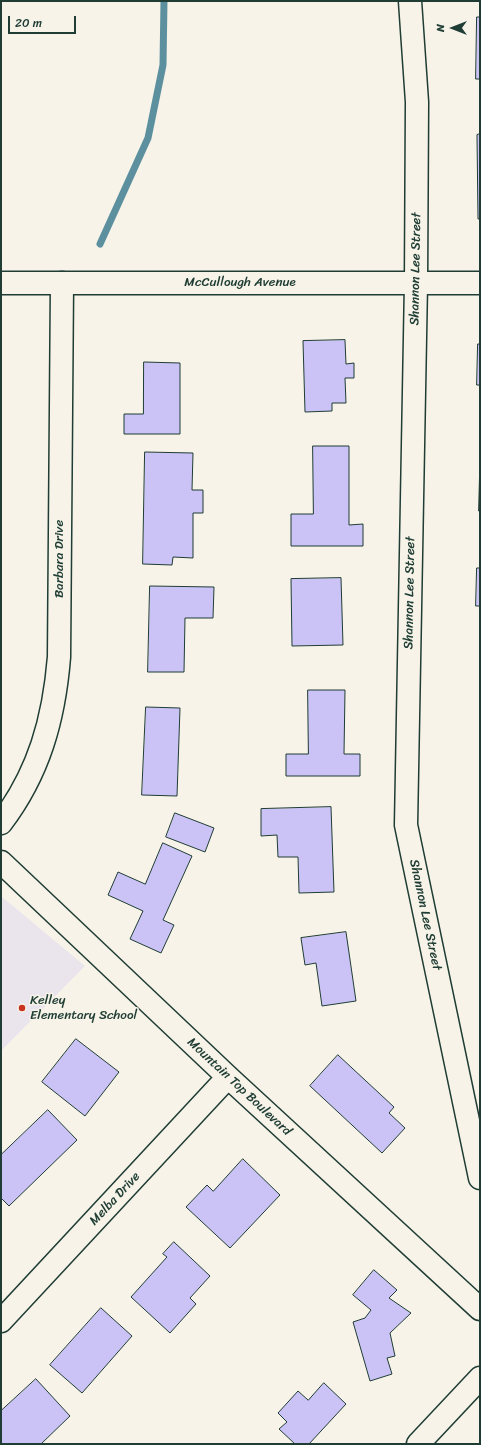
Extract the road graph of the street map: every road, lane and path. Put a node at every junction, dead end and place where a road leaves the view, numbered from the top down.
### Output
1 (410, 1) edge
2 (1, 283) edge
3 (62, 283) junction
4 (416, 283) junction
5 (480, 283) edge
6 (1, 823) edge
7 (1, 862) edge
8 (228, 1077) junction
9 (480, 1178) edge
10 (480, 1309) edge
11 (1, 1321) edge
12 (480, 1378) edge
13 (418, 1444) edge

1 - 4 street, Shannon Lee Street
2 - 3 street, McCullough Avenue
3 - 4 street, McCullough Avenue
3 - 6 street, Barbara Drive
4 - 5 street, McCullough Avenue
4 - 9 street, Shannon Lee Street
7 - 8 street, Mountain Top Boulevard
8 - 10 street, Mountain Top Boulevard
8 - 11 street, Melba Drive
12 - 13 street

